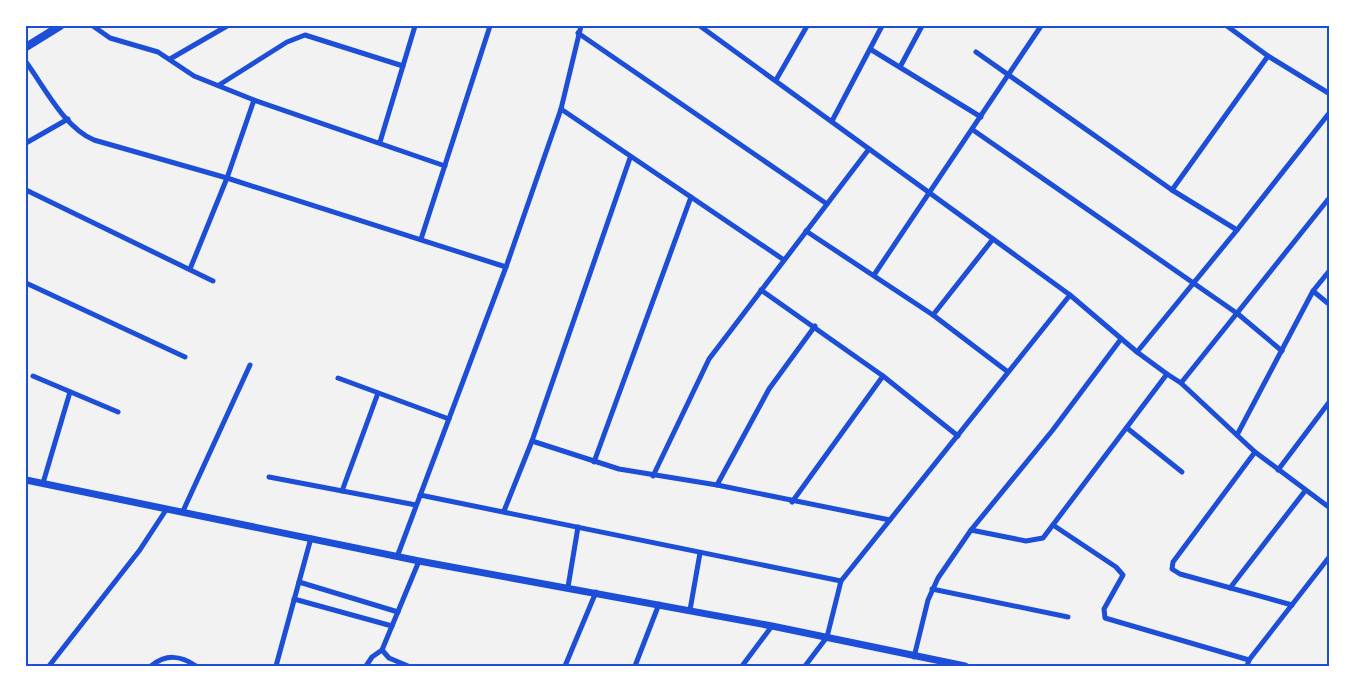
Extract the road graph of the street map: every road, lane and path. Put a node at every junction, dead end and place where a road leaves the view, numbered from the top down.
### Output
1 (60, 26) edge
2 (93, 26) edge
3 (227, 26) edge
4 (408, 26) edge
5 (415, 26) edge
6 (490, 26) edge
7 (581, 26) edge
8 (700, 26) edge
9 (807, 26) edge
10 (882, 26) edge
11 (922, 26) edge
12 (1041, 26) edge
13 (1227, 26) edge
14 (578, 33) junction
15 (413, 34) junction
16 (26, 47) edge
17 (870, 49) junction
18 (976, 52) dead end
19 (1268, 56) junction
20 (170, 59) junction
21 (26, 62) edge
22 (403, 66) junction
23 (900, 67) junction
24 (1007, 77) junction
25 (776, 80) junction
26 (219, 85) junction
27 (1329, 94) edge
28 (254, 100) junction
29 (561, 109) junction
30 (1329, 112) edge
31 (981, 117) junction
32 (68, 119) junction
33 (832, 121) junction
34 (973, 130) junction
35 (380, 142) junction
36 (26, 143) edge
37 (869, 149) junction
38 (630, 158) junction
39 (445, 166) junction
40 (227, 178) junction
41 (26, 190) edge
42 (1172, 190) junction
43 (930, 192) junction
44 (691, 197) junction
45 (1329, 197) edge
46 (827, 204) junction
47 (1237, 230) junction
48 (806, 231) junction
49 (421, 239) junction
50 (993, 239) junction
51 (784, 260) junction
52 (506, 267) junction
53 (189, 269) junction
54 (1329, 270) edge
55 (874, 275) junction
56 (213, 281) dead end
57 (26, 283) edge
58 (1192, 283) junction
59 (761, 290) junction
60 (1312, 291) junction
61 (1070, 295) junction
62 (1329, 305) edge
63 (1238, 314) junction
64 (933, 315) junction
65 (815, 326) junction
66 (1121, 339) junction
67 (1282, 351) junction
68 (1137, 352) junction
69 (185, 357) dead end
70 (250, 365) dead end
71 (1008, 372) junction
72 (1167, 374) junction
73 (33, 376) dead end
74 (883, 376) junction
75 (338, 378) dead end
76 (1180, 383) junction
77 (70, 392) junction
78 (378, 393) junction
79 (1329, 401) edge
80 (118, 412) dead end
81 (449, 419) junction
82 (1126, 428) junction
83 (1237, 435) junction
84 (958, 436) junction
85 (532, 441) junction
86 (1255, 452) junction
87 (594, 462) junction
88 (1278, 470) junction
89 (1182, 472) dead end
90 (653, 476) junction
91 (269, 477) dead end
92 (26, 482) edge
93 (44, 483) junction
94 (717, 485) junction
95 (342, 491) junction
96 (1305, 491) junction
97 (420, 495) junction
98 (792, 502) junction
99 (416, 505) junction
100 (1329, 508) edge
101 (166, 510) junction
102 (183, 511) junction
103 (504, 511) junction
104 (890, 520) junction
105 (1053, 525) junction
106 (578, 527) junction
107 (971, 530) junction
108 (311, 538) junction
109 (700, 553) junction
110 (397, 556) junction
111 (1329, 556) edge
112 (419, 561) junction
113 (841, 581) junction
114 (299, 582) junction
115 (568, 587) junction
116 (1230, 588) junction
117 (932, 590) junction
118 (596, 592) junction
119 (294, 599) junction
120 (659, 604) junction
121 (1292, 605) junction
122 (690, 610) junction
123 (398, 612) junction
124 (1068, 617) dead end
125 (392, 626) junction
126 (772, 626) junction
127 (827, 638) junction
128 (382, 650) junction
129 (914, 657) junction
130 (1248, 663) edge
131 (49, 666) edge
132 (150, 666) edge
133 (196, 666) edge
134 (276, 666) edge
135 (366, 666) edge
136 (407, 666) edge
137 (565, 666) edge
138 (635, 666) edge
139 (742, 666) edge
140 (806, 666) edge
141 (965, 666) edge

1 - 16 main road
2 - 20 street
3 - 20 street
4 - 15 street
5 - 15 street
6 - 39 street
7 - 14 street
8 - 25 street
9 - 25 street
10 - 17 street
11 - 23 street
12 - 24 street
13 - 19 street
14 - 29 street
14 - 46 street
15 - 22 street
17 - 23 street
17 - 33 street
18 - 24 street
19 - 27 street
19 - 42 street
20 - 26 street
21 - 32 street
22 - 26 street
22 - 35 street
23 - 31 street
24 - 31 street
24 - 42 street
25 - 33 street
26 - 28 street
28 - 35 street
28 - 40 street
29 - 38 street
29 - 52 street
30 - 47 street
31 - 34 street
32 - 36 street
32 - 40 street
33 - 37 street
34 - 43 street
34 - 58 street
35 - 39 street
37 - 43 street
37 - 46 street
38 - 44 street
38 - 85 street
39 - 49 street
40 - 49 street
40 - 53 street
41 - 53 street
42 - 47 street
43 - 50 street
43 - 55 street
44 - 51 street
44 - 87 street
45 - 63 street
46 - 48 street
47 - 58 street
48 - 51 street
48 - 55 street
49 - 52 street
50 - 61 street
50 - 64 street
51 - 59 street
52 - 81 street
53 - 56 street
54 - 60 street
55 - 64 street
57 - 69 street
58 - 63 street
58 - 68 street
59 - 65 street
59 - 90 street
60 - 62 street
60 - 67 street
61 - 66 street
61 - 71 street
63 - 67 street
63 - 76 street
64 - 71 street
65 - 74 street
65 - 94 street
66 - 68 street
66 - 107 street
67 - 83 street
68 - 72 street
70 - 102 street
71 - 84 street
72 - 76 street
72 - 82 street
73 - 77 street
74 - 84 street
74 - 98 street
75 - 78 street
76 - 83 street
77 - 80 street
77 - 93 street
78 - 81 street
78 - 95 street
79 - 88 street
81 - 97 street
82 - 89 street
82 - 105 street
83 - 86 street
84 - 104 street
85 - 87 street
85 - 103 street
86 - 88 street
86 - 116 street
87 - 90 street
88 - 96 street
90 - 94 street
91 - 95 street
92 - 93 street
93 - 101 street
94 - 98 street
95 - 99 street
96 - 100 street
96 - 116 street
97 - 99 street
97 - 103 street
98 - 104 street
99 - 110 street
101 - 102 street
101 - 131 street
102 - 108 street
103 - 106 street
104 - 113 street
105 - 107 street
105 - 130 street
106 - 109 street
106 - 115 street
107 - 117 street
108 - 110 street
108 - 114 street
109 - 113 street
109 - 122 street
110 - 112 street
111 - 121 street
112 - 115 street
112 - 123 street
113 - 127 street
114 - 119 street
114 - 123 street
115 - 118 street
116 - 121 street
117 - 124 street
117 - 129 street
118 - 120 street
118 - 137 street
119 - 125 street
119 - 134 street
120 - 122 street
120 - 138 street
121 - 130 street
122 - 126 street
123 - 125 street
125 - 128 street
126 - 127 street
126 - 139 street
127 - 129 street
127 - 140 street
128 - 135 street
128 - 136 street
129 - 141 street
132 - 133 street

